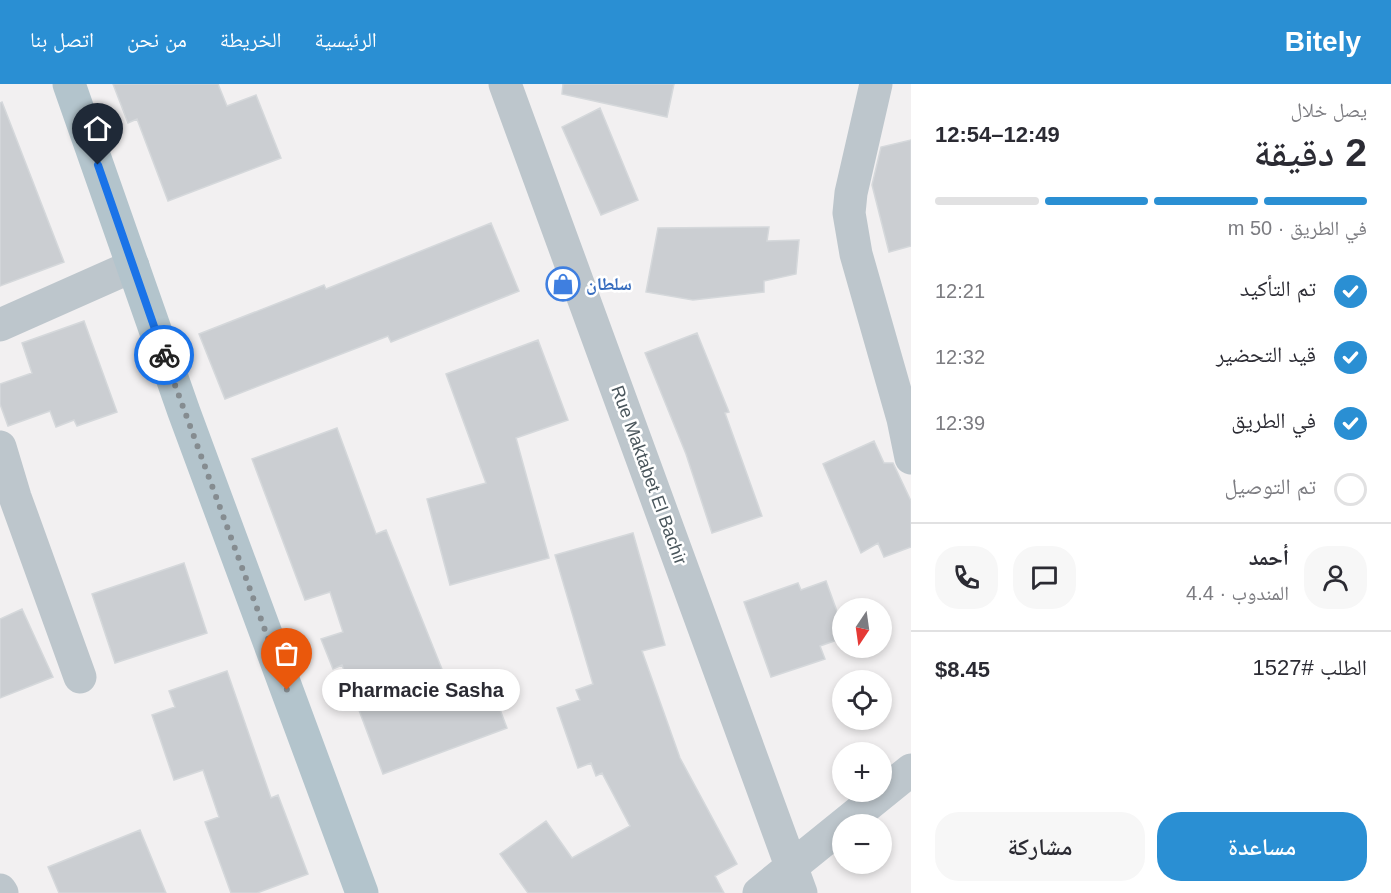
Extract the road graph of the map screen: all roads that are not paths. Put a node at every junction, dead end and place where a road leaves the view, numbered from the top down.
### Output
1 (69, 84) edge
2 (505, 84) edge
3 (876, 84) edge
4 (133, 266) junction
5 (0, 325) edge
6 (0, 447) edge
7 (911, 458) edge
8 (80, 677) dead end
9 (911, 770) edge
10 (796, 880) edge
11 (362, 893) edge
12 (759, 893) edge

1 - 4 main road
2 - 10 street, Rue Maktabet El Bachir
3 - 7 street
4 - 5 street
4 - 11 main road
6 - 8 street
9 - 10 street
10 - 12 street

